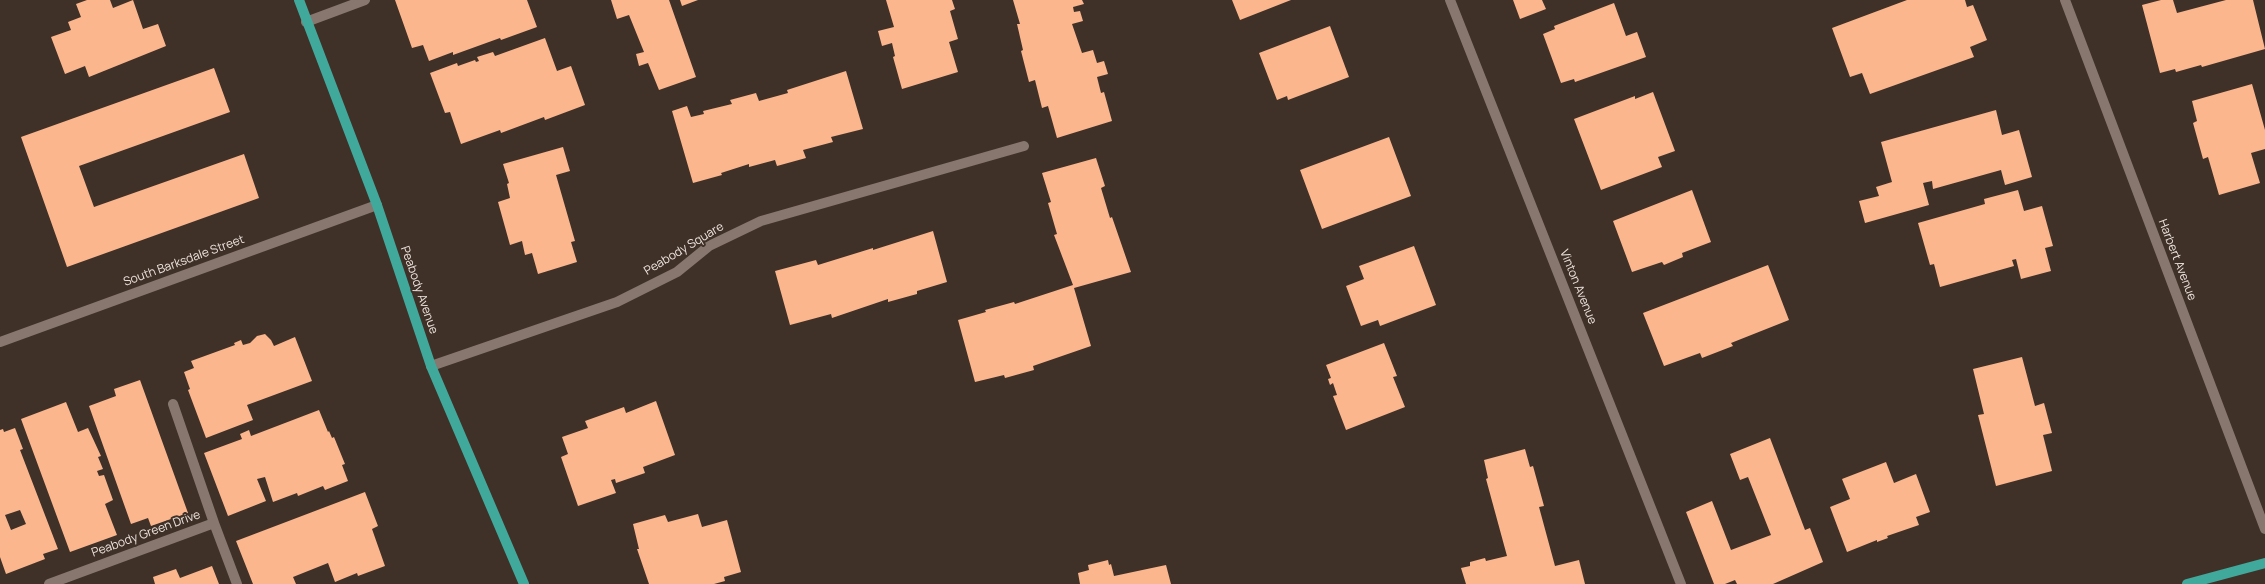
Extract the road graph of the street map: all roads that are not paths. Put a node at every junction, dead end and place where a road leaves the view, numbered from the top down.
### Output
1 (299, 0) edge
2 (365, 0) edge
3 (1450, 0) edge
4 (2065, 0) edge
5 (306, 22) junction
6 (1024, 146) dead end
7 (377, 205) junction
8 (0, 342) edge
9 (431, 366) junction
10 (173, 404) dead end
11 (214, 523) junction
12 (2265, 529) edge
13 (2265, 563) edge
14 (48, 584) edge
15 (237, 584) edge
16 (524, 584) edge
17 (1681, 584) edge
18 (2187, 584) edge

1 - 5 main road, Peabody Avenue
2 - 5 street
3 - 17 street, Vinton Avenue
4 - 12 street, Harbert Avenue
5 - 7 main road, Peabody Avenue
6 - 9 street, Peabody Square
7 - 8 street, South Barksdale Street
7 - 9 main road, Peabody Avenue
9 - 16 main road, Peabody Avenue
10 - 11 street
11 - 14 street, Peabody Green Drive
11 - 15 street, Peabody Green Drive
13 - 18 main road

